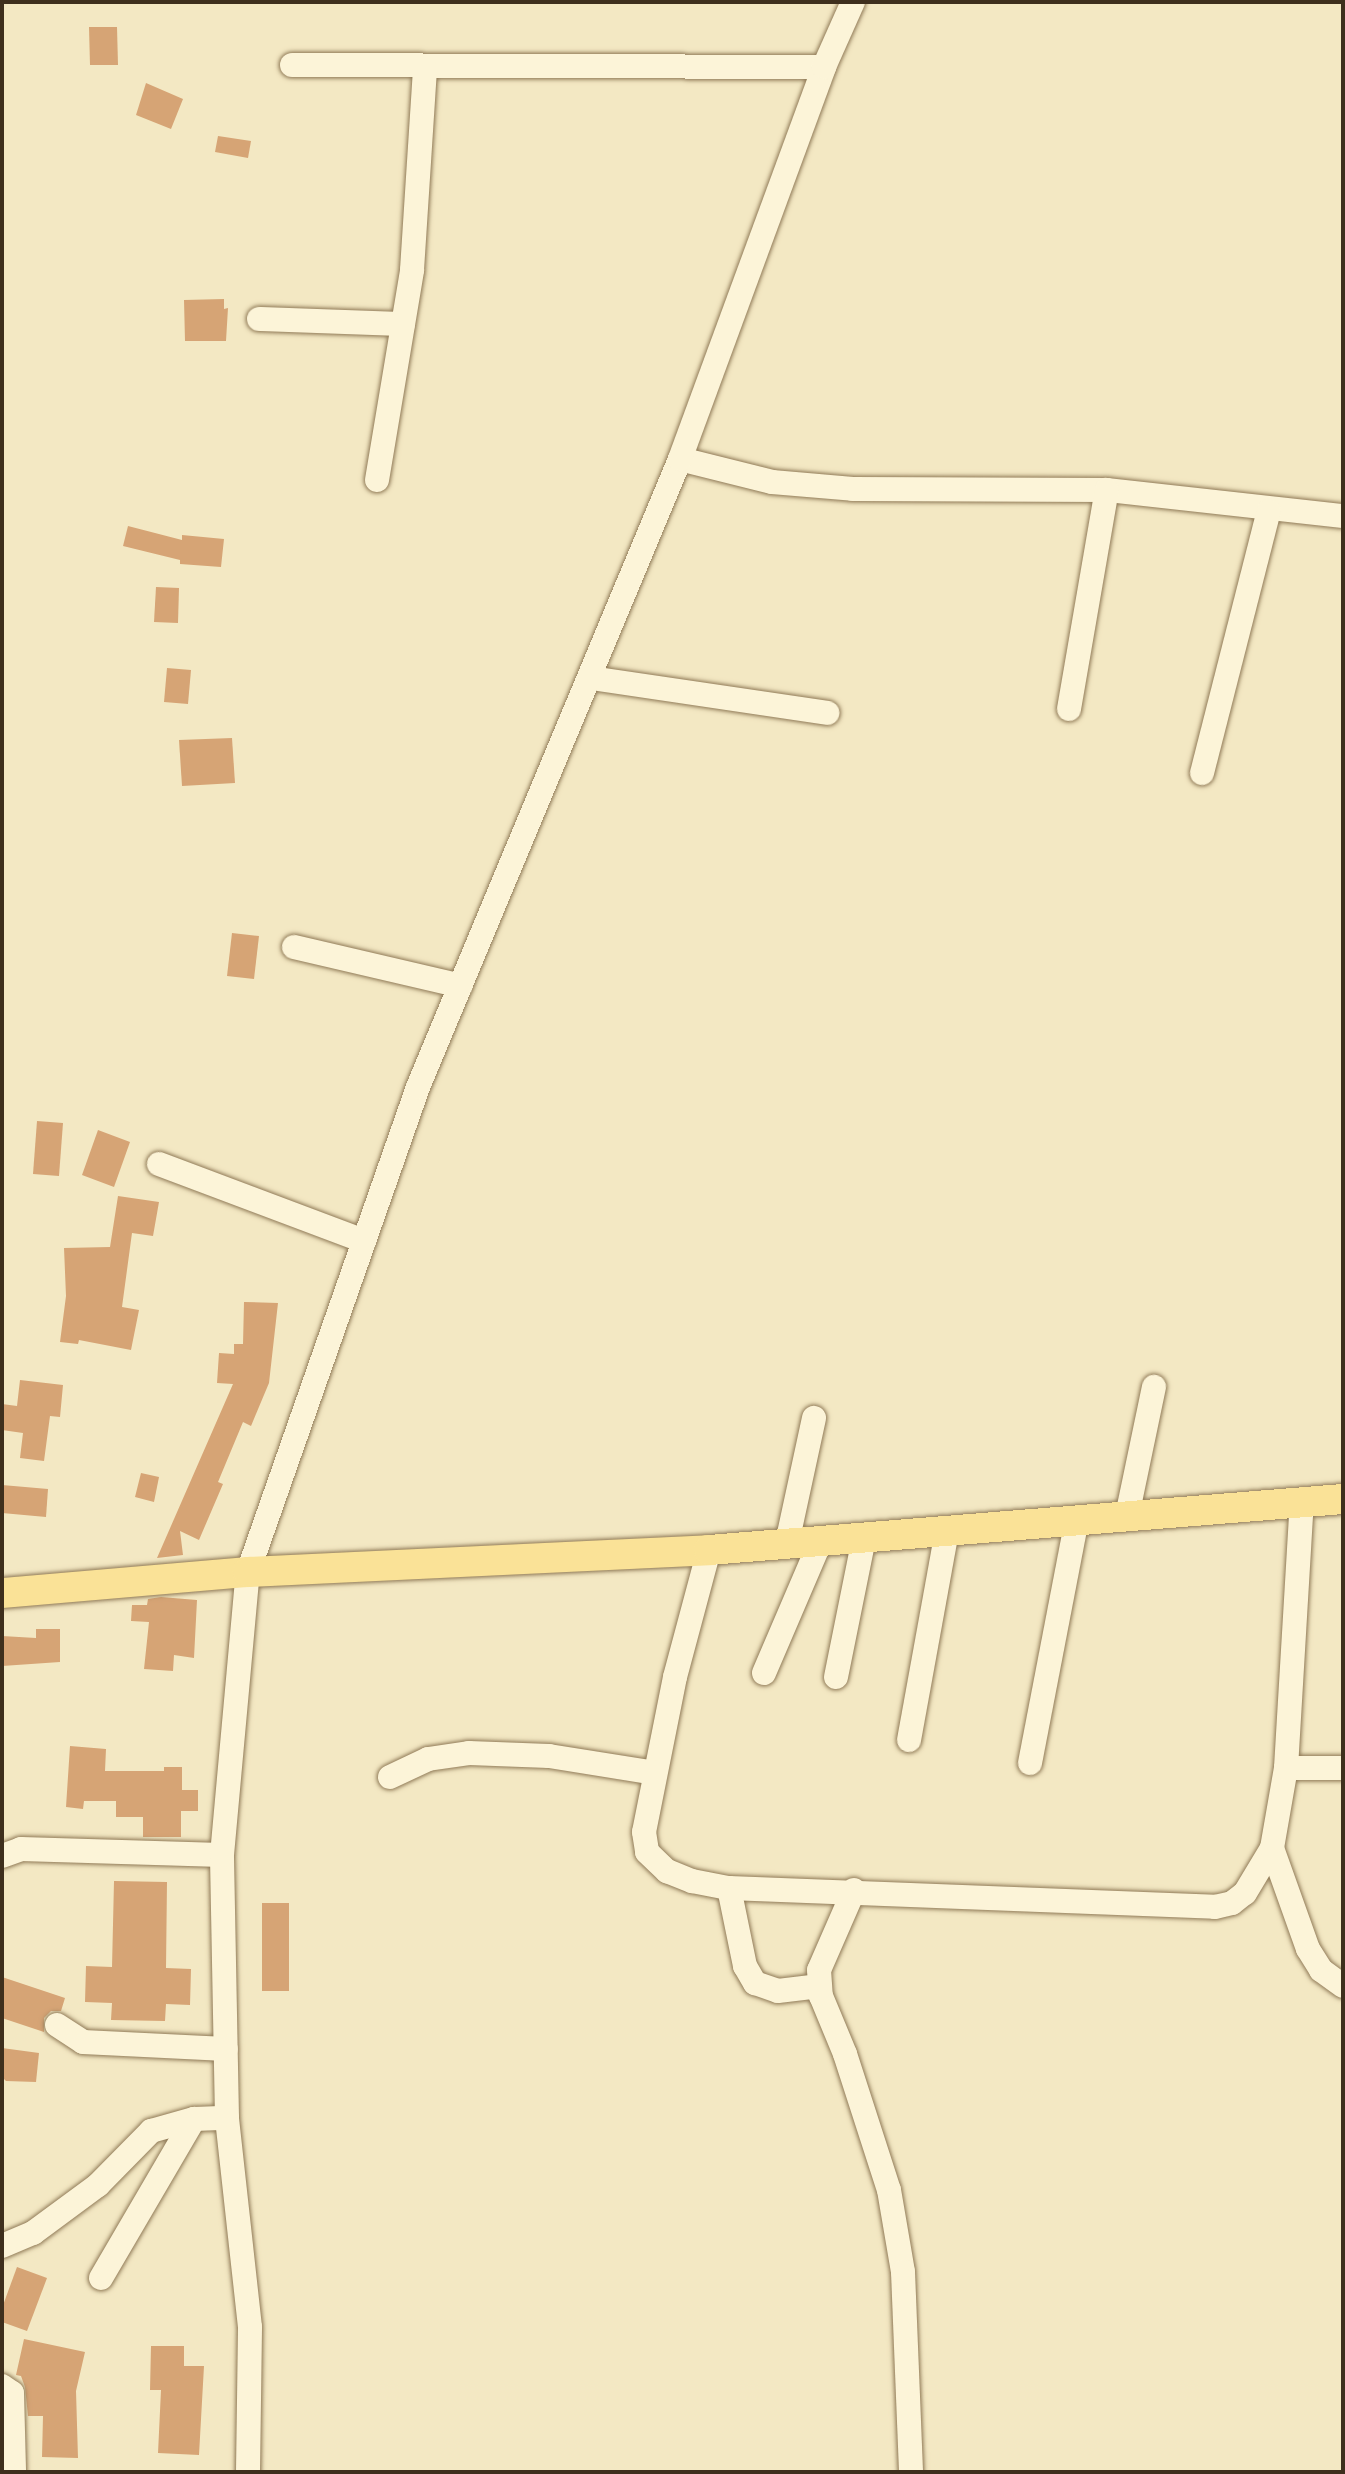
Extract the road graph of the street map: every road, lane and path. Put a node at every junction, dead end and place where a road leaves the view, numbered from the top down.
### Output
1 (853, 2) edge
2 (292, 65) dead end
3 (824, 67) junction
4 (425, 68) junction
5 (259, 319) dead end
6 (403, 324) junction
7 (680, 459) junction
8 (377, 480) dead end
9 (1107, 490) junction
10 (1269, 511) junction
11 (1343, 516) edge
12 (591, 678) junction
13 (1069, 709) dead end
14 (827, 713) dead end
15 (1202, 773) dead end
16 (294, 947) dead end
17 (461, 986) junction
18 (159, 1164) dead end
19 (364, 1241) junction
20 (1154, 1387) dead end
21 (814, 1418) dead end
22 (1343, 1499) edge
23 (1302, 1501) junction
24 (1127, 1516) junction
25 (1077, 1520) junction
26 (947, 1530) junction
27 (864, 1538) junction
28 (821, 1540) junction
29 (787, 1543) junction
30 (709, 1550) junction
31 (248, 1572) junction
32 (2, 1593) edge
33 (764, 1673) dead end
34 (836, 1677) dead end
35 (909, 1740) dead end
36 (1030, 1763) dead end
37 (1286, 1768) junction
38 (1343, 1768) edge
39 (655, 1773) junction
40 (390, 1777) dead end
41 (1272, 1848) junction
42 (222, 1855) junction
43 (2, 1856) edge
44 (729, 1888) junction
45 (854, 1890) junction
46 (820, 1986) junction
47 (1343, 1986) edge
48 (57, 2025) dead end
49 (226, 2049) junction
50 (227, 2118) junction
51 (194, 2119) junction
52 (2, 2246) edge
53 (101, 2278) dead end
54 (2, 2386) edge
55 (14, 2472) edge
56 (248, 2472) edge
57 (911, 2472) edge

1 - 3 street
2 - 4 street
3 - 4 street
3 - 7 street
4 - 6 street
5 - 6 street
6 - 8 street
7 - 9 street
7 - 12 street
9 - 10 street
9 - 13 street
10 - 11 street
10 - 15 street
12 - 14 street
12 - 17 street
16 - 17 street
17 - 19 street
18 - 19 street
19 - 31 street
20 - 24 street
21 - 29 street
22 - 23 main road
23 - 24 main road
23 - 37 street
24 - 25 main road
25 - 26 main road
25 - 36 street
26 - 27 main road
26 - 35 street
27 - 28 main road
27 - 34 street
28 - 29 main road
28 - 33 street
29 - 30 main road
30 - 31 main road
30 - 39 street
31 - 32 main road
31 - 42 street
37 - 38 street
37 - 41 street
39 - 40 street
39 - 44 street
41 - 45 street
41 - 47 street
42 - 43 street
42 - 49 street
44 - 45 street
44 - 46 street
45 - 46 street
46 - 57 street
48 - 49 street
49 - 50 street
50 - 51 street
50 - 56 street
51 - 52 street
51 - 53 street
54 - 55 street

